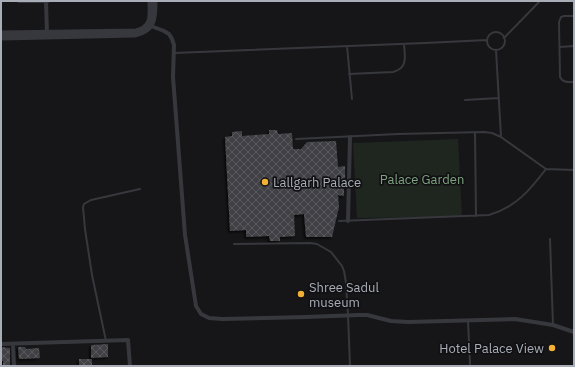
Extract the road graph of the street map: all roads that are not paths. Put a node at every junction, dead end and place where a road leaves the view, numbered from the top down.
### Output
1 (19, 1) edge
2 (47, 1) edge
3 (150, 1) edge
4 (155, 1) edge
5 (540, 1) edge
6 (574, 16) edge
7 (151, 26) junction
8 (1, 33) edge
9 (48, 35) junction
10 (1, 38) edge
11 (504, 38) junction
12 (487, 40) junction
13 (404, 44) junction
14 (347, 46) junction
15 (574, 46) edge
16 (560, 47) junction
17 (496, 50) junction
18 (173, 53) junction
19 (349, 74) junction
20 (574, 82) edge
21 (499, 98) junction
22 (352, 99) dead end
23 (465, 100) dead end
24 (475, 132) junction
25 (350, 136) junction
26 (501, 137) junction
27 (296, 140) dead end
28 (546, 169) junction
29 (574, 170) edge
30 (140, 189) dead end
31 (476, 216) junction
32 (339, 221) dead end
33 (348, 221) junction
34 (550, 239) dead end
35 (234, 244) dead end
36 (348, 316) junction
37 (468, 320) junction
38 (553, 325) junction
39 (574, 332) edge
40 (106, 341) junction
41 (1, 344) edge
42 (13, 344) junction
43 (470, 364) dead end
44 (14, 366) edge
45 (130, 366) edge
46 (350, 366) edge

1 - 2 street
2 - 9 street
3 - 9 street
4 - 7 street
5 - 11 lane
6 - 16 lane
7 - 9 street
7 - 18 street
8 - 9 street
9 - 10 street
11 - 12 lane
11 - 17 lane
12 - 13 lane
12 - 17 lane
13 - 14 lane
13 - 19 lane
14 - 18 lane
14 - 19 lane
15 - 16 lane
16 - 20 lane
17 - 21 lane
18 - 36 street
19 - 22 lane
21 - 23 lane
21 - 26 lane
24 - 25 lane
24 - 26 lane
24 - 31 lane
25 - 27 lane
25 - 33 street
26 - 28 lane
28 - 29 lane
28 - 31 lane
30 - 40 lane
31 - 33 lane
32 - 33 lane
34 - 38 lane
35 - 36 lane
36 - 37 street
36 - 46 lane
37 - 38 street
37 - 43 lane
38 - 39 street
40 - 42 street
40 - 45 street
41 - 42 street
42 - 44 street

